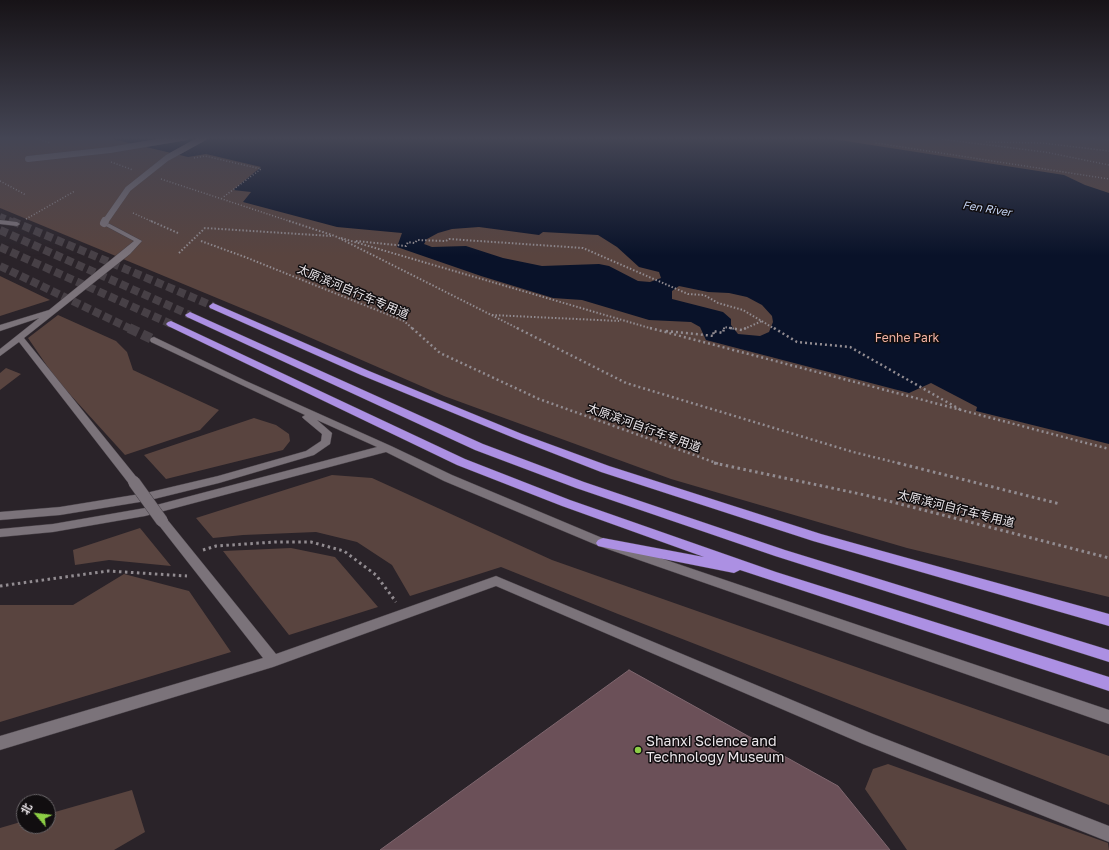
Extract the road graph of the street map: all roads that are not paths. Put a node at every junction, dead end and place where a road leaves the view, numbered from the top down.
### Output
1 (144, 177) edge
2 (0, 222) edge
3 (17, 224) tunnel mouth
4 (213, 306) tunnel mouth
5 (54, 310) junction
6 (190, 315) tunnel mouth
7 (171, 324) tunnel mouth
8 (0, 328) edge
9 (20, 338) junction
10 (154, 340) tunnel mouth
11 (0, 354) edge
12 (289, 404) junction
13 (387, 448) junction
14 (16, 515) junction
15 (0, 516) edge
16 (2, 535) edge
17 (603, 543) junction
18 (771, 576) junction
19 (1109, 620) edge
20 (1109, 656) edge
21 (273, 661) junction
22 (1109, 684) edge
23 (1109, 716) edge
24 (0, 743) edge
25 (1109, 834) edge

1 - 5 street, bridge
2 - 3 street
4 - 19 highway
5 - 8 street
5 - 9 street
6 - 20 highway
7 - 18 highway
9 - 11 street
9 - 21 street, bridge
10 - 12 street
12 - 13 street
12 - 14 street
13 - 16 street
13 - 17 street
14 - 15 street
14 - 16 street
17 - 18 highway
17 - 23 street
18 - 22 highway
21 - 24 street
21 - 25 street

